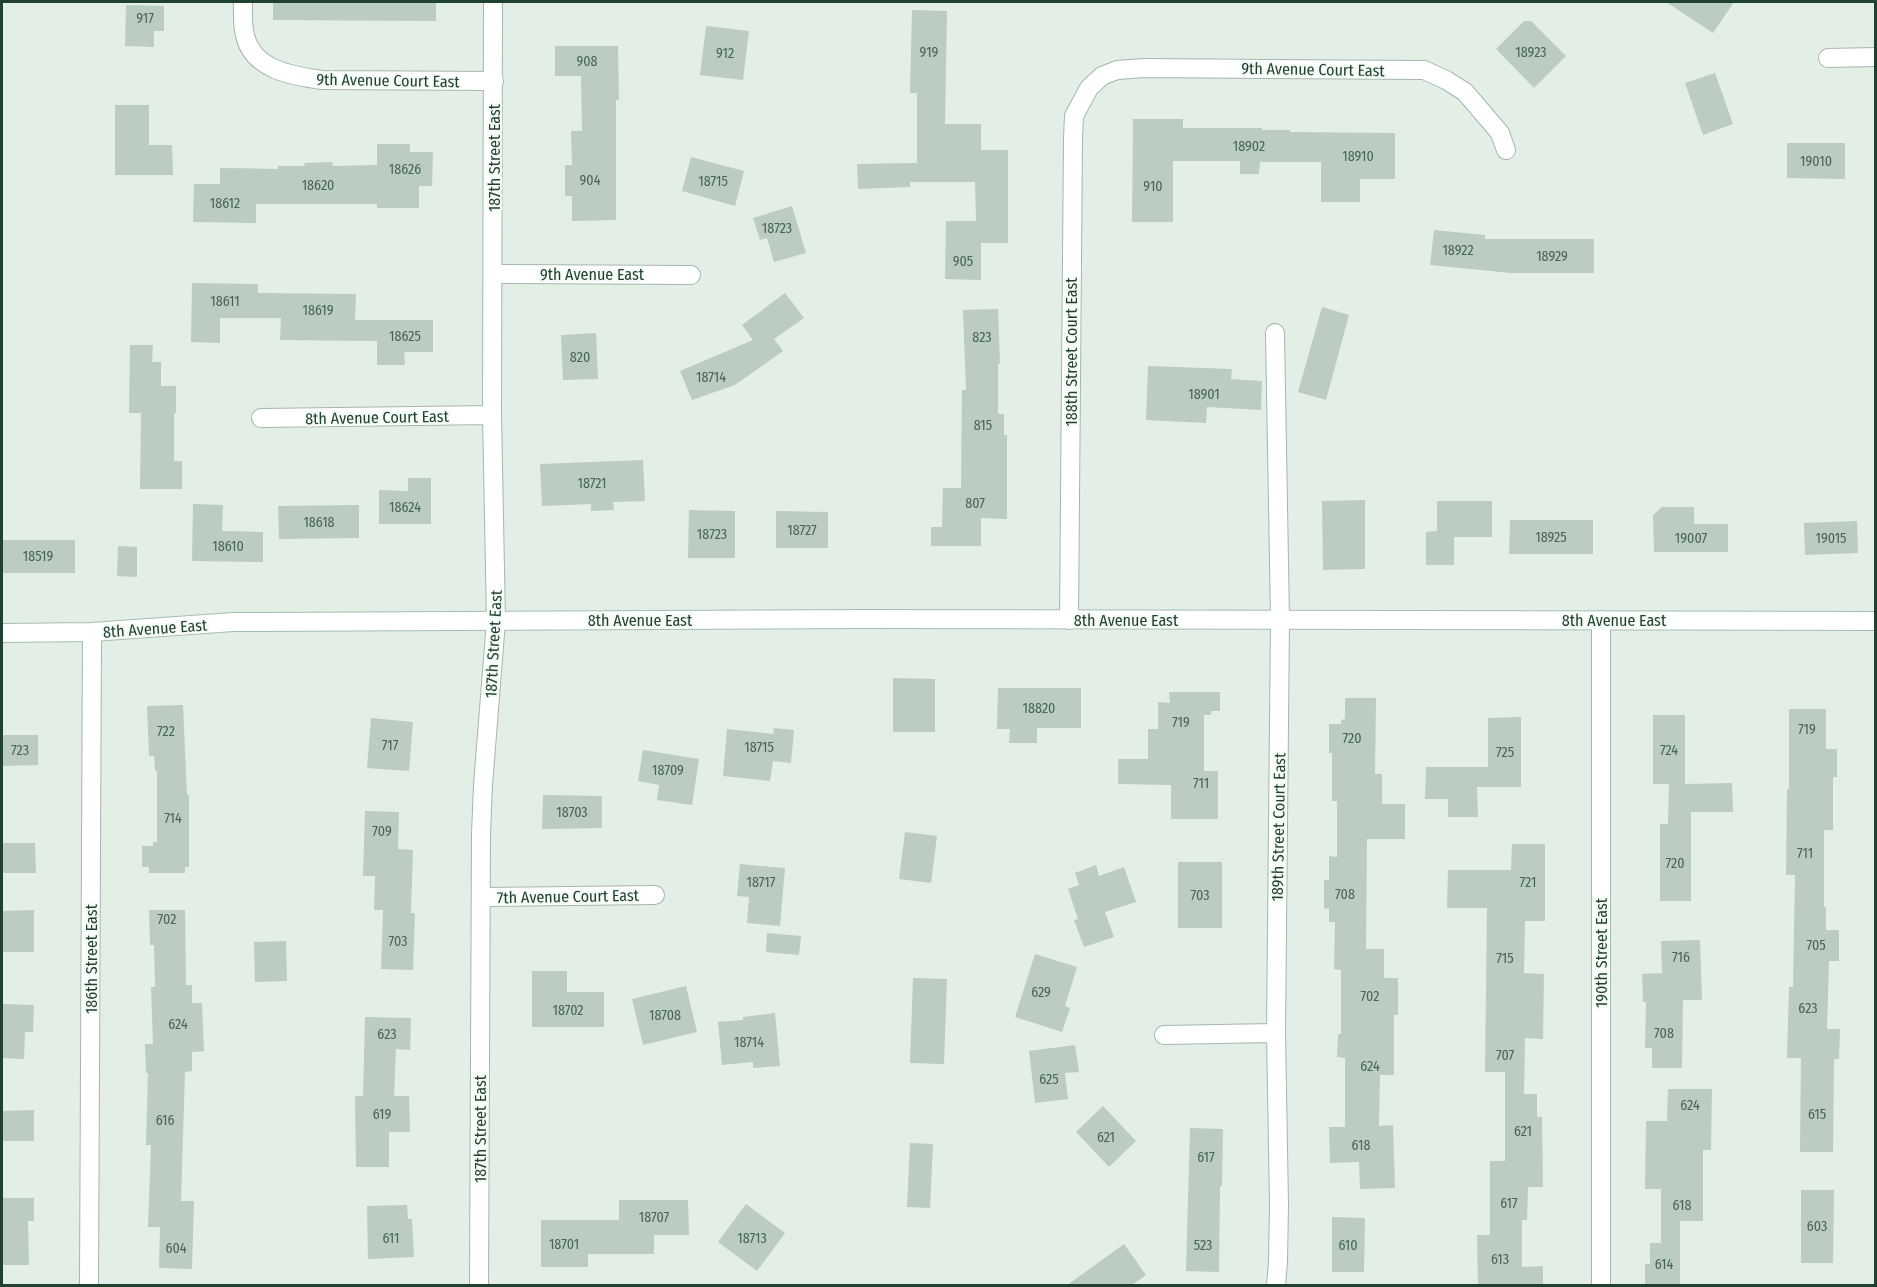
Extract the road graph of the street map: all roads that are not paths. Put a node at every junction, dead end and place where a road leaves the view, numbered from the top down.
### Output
1 (243, 2) edge
2 (493, 2) edge
3 (1875, 57) edge
4 (1828, 58) dead end
5 (494, 81) junction
6 (1089, 88) joint
7 (1506, 150) dead end
8 (493, 274) junction
9 (691, 275) dead end
10 (1275, 333) dead end
11 (492, 415) junction
12 (261, 418) dead end
13 (1069, 620) junction
14 (1280, 620) junction
15 (1601, 620) junction
16 (496, 621) junction
17 (1875, 621) edge
18 (92, 632) junction
19 (2, 633) edge
20 (655, 895) dead end
21 (482, 897) junction
22 (1276, 1033) junction
23 (1164, 1035) dead end
24 (90, 1286) edge
25 (479, 1286) edge
26 (1276, 1286) edge
27 (1601, 1286) edge

1 - 5 street, 9th Avenue Court East
2 - 5 street, 187th Street East
3 - 4 street
5 - 8 street, 187th Street East
6 - 7 street, 9th Avenue Court East
6 - 13 street, 188th Street Court East
8 - 9 street, 9th Avenue East
8 - 11 street, 187th Street East
10 - 14 street
11 - 12 street, 8th Avenue Court East
11 - 16 street, 187th Street East
13 - 14 street, 8th Avenue East
13 - 16 street, 8th Avenue East
14 - 15 street, 8th Avenue East
14 - 22 street, 189th Street Court East
15 - 17 street, 8th Avenue East
15 - 27 street, 190th Street East
16 - 18 street, 8th Avenue East
16 - 21 street, 187th Street East
18 - 19 street, 8th Avenue East
18 - 24 street, 186th Street East
20 - 21 street, 7th Avenue Court East
21 - 25 street, 187th Street East
22 - 23 street
22 - 26 street, 189th Street Court East

